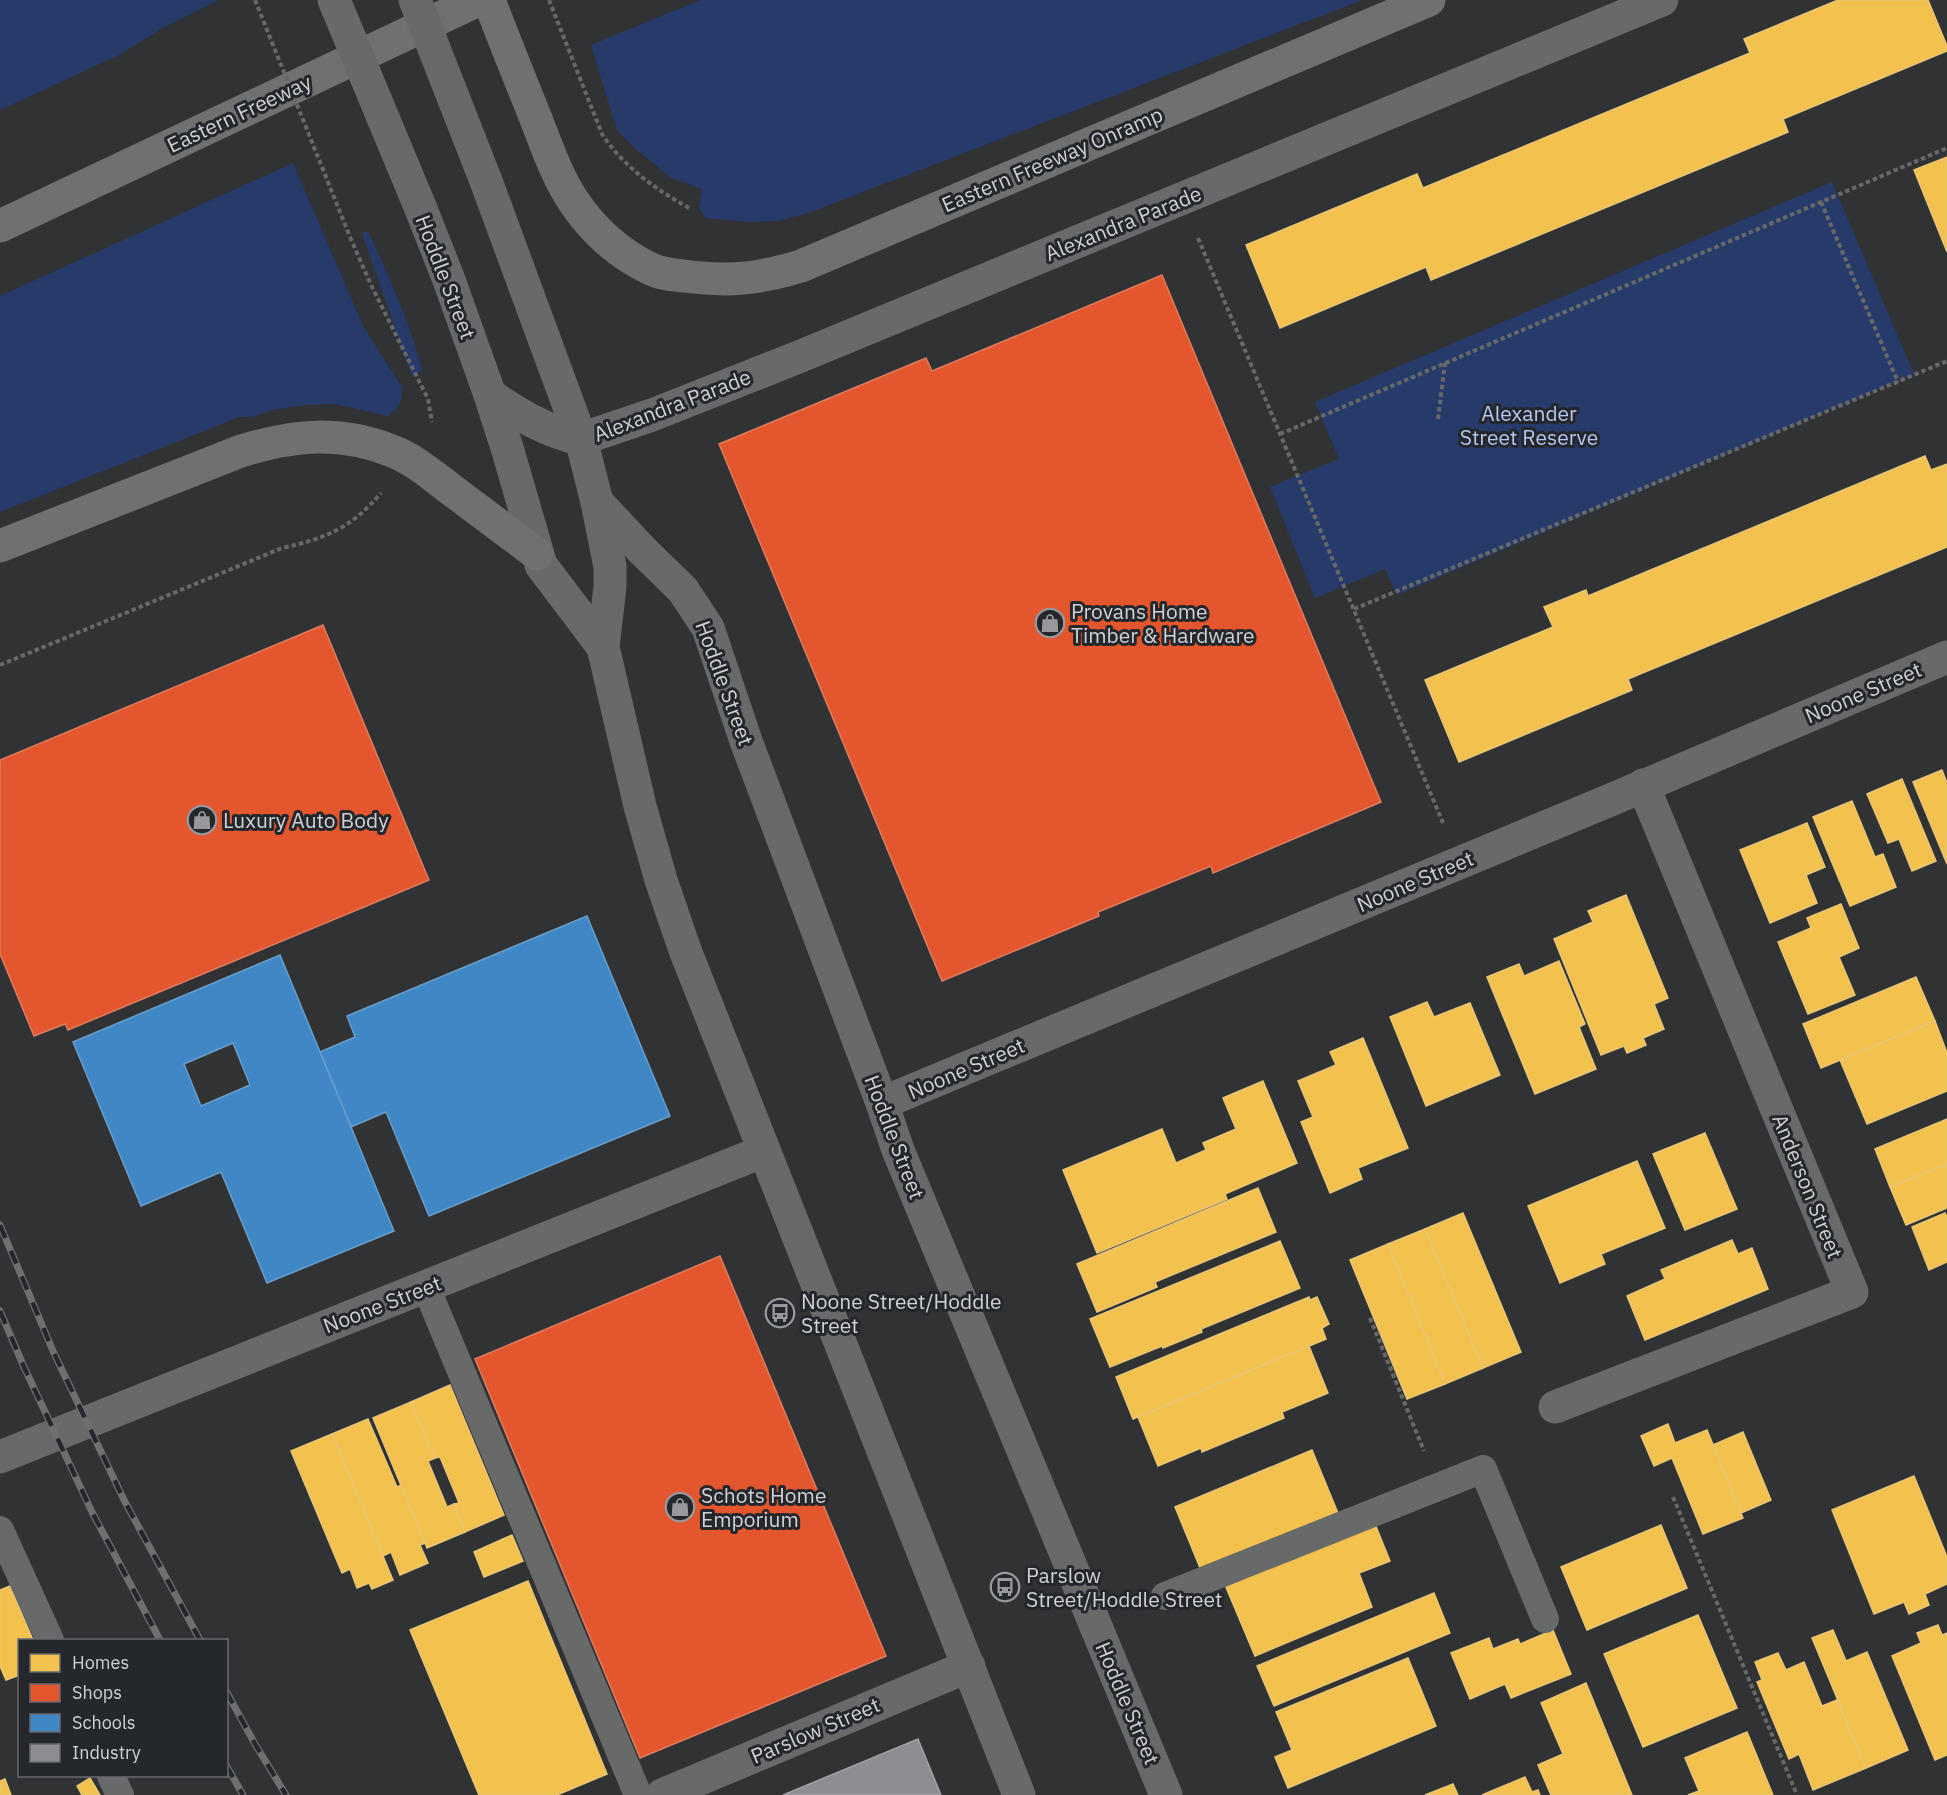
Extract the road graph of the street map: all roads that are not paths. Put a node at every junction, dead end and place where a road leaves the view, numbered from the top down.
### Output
1 (334, 0) edge
2 (415, 0) edge
3 (478, 0) edge
4 (489, 0) edge
5 (1429, 0) edge
6 (1662, 0) edge
7 (0, 226) edge
8 (490, 395) junction
9 (581, 440) junction
10 (597, 502) junction
11 (0, 546) edge
12 (537, 554) junction
13 (603, 647) junction
14 (1947, 657) edge
15 (1643, 785) junction
16 (882, 1103) junction
17 (764, 1151) junction
18 (426, 1287) junction
19 (1555, 1407) dead end
20 (0, 1458) edge
21 (0, 1530) edge
22 (1165, 1596) dead end
23 (1545, 1619) dead end
24 (49, 1639) edge
25 (969, 1666) junction
26 (111, 1777) edge
27 (120, 1795) edge
28 (638, 1795) edge
29 (662, 1795) edge
30 (1019, 1795) edge
31 (1166, 1795) edge

1 - 8 main road, Hoddle Street, bridge
2 - 9 main road, Hoddle Street, bridge
3 - 7 highway, Eastern Freeway
4 - 5 highway, Eastern Freeway Onramp
6 - 9 main road, Alexandra Parade
8 - 9 main road
8 - 12 main road, Hoddle Street
9 - 10 main road, Hoddle Street
10 - 13 main road, Hoddle Street
10 - 16 street, Hoddle Street
11 - 12 highway
12 - 13 main road, Hoddle Street
13 - 17 main road, Hoddle Street
14 - 15 street, Noone Street
15 - 16 street, Noone Street
15 - 19 street, Anderson Street
16 - 31 street, Hoddle Street
17 - 18 street, Noone Street
17 - 25 main road, Hoddle Street
18 - 20 street, Noone Street
18 - 28 lane
21 - 24 lane
22 - 23 lane
25 - 29 street, Parslow Street
25 - 30 main road, Hoddle Street
26 - 27 lane

